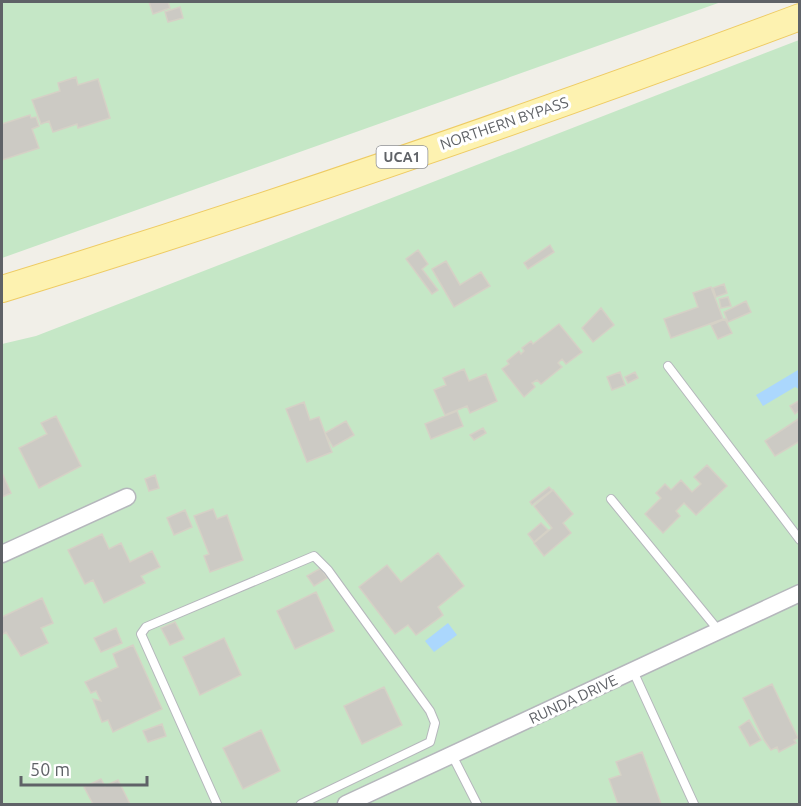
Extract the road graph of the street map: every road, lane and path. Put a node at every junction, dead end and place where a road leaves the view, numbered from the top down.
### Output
1 (800, 17) edge
2 (2, 289) edge
3 (668, 366) dead end
4 (127, 498) dead end
5 (611, 499) dead end
6 (800, 540) edge
7 (2, 554) edge
8 (800, 593) edge
9 (718, 631) junction
10 (633, 671) junction
11 (452, 755) junction
12 (217, 804) edge
13 (301, 804) edge
14 (346, 804) edge
15 (477, 804) edge
16 (694, 804) edge

1 - 2 main road, NORTHERN BYPASS / UCA1
3 - 6 lane
4 - 7 street
5 - 9 lane
8 - 9 street, RUNDA DRIVE
9 - 10 street, RUNDA DRIVE
10 - 11 street, RUNDA DRIVE
10 - 16 lane
11 - 14 street, RUNDA DRIVE
11 - 15 lane
12 - 13 lane

